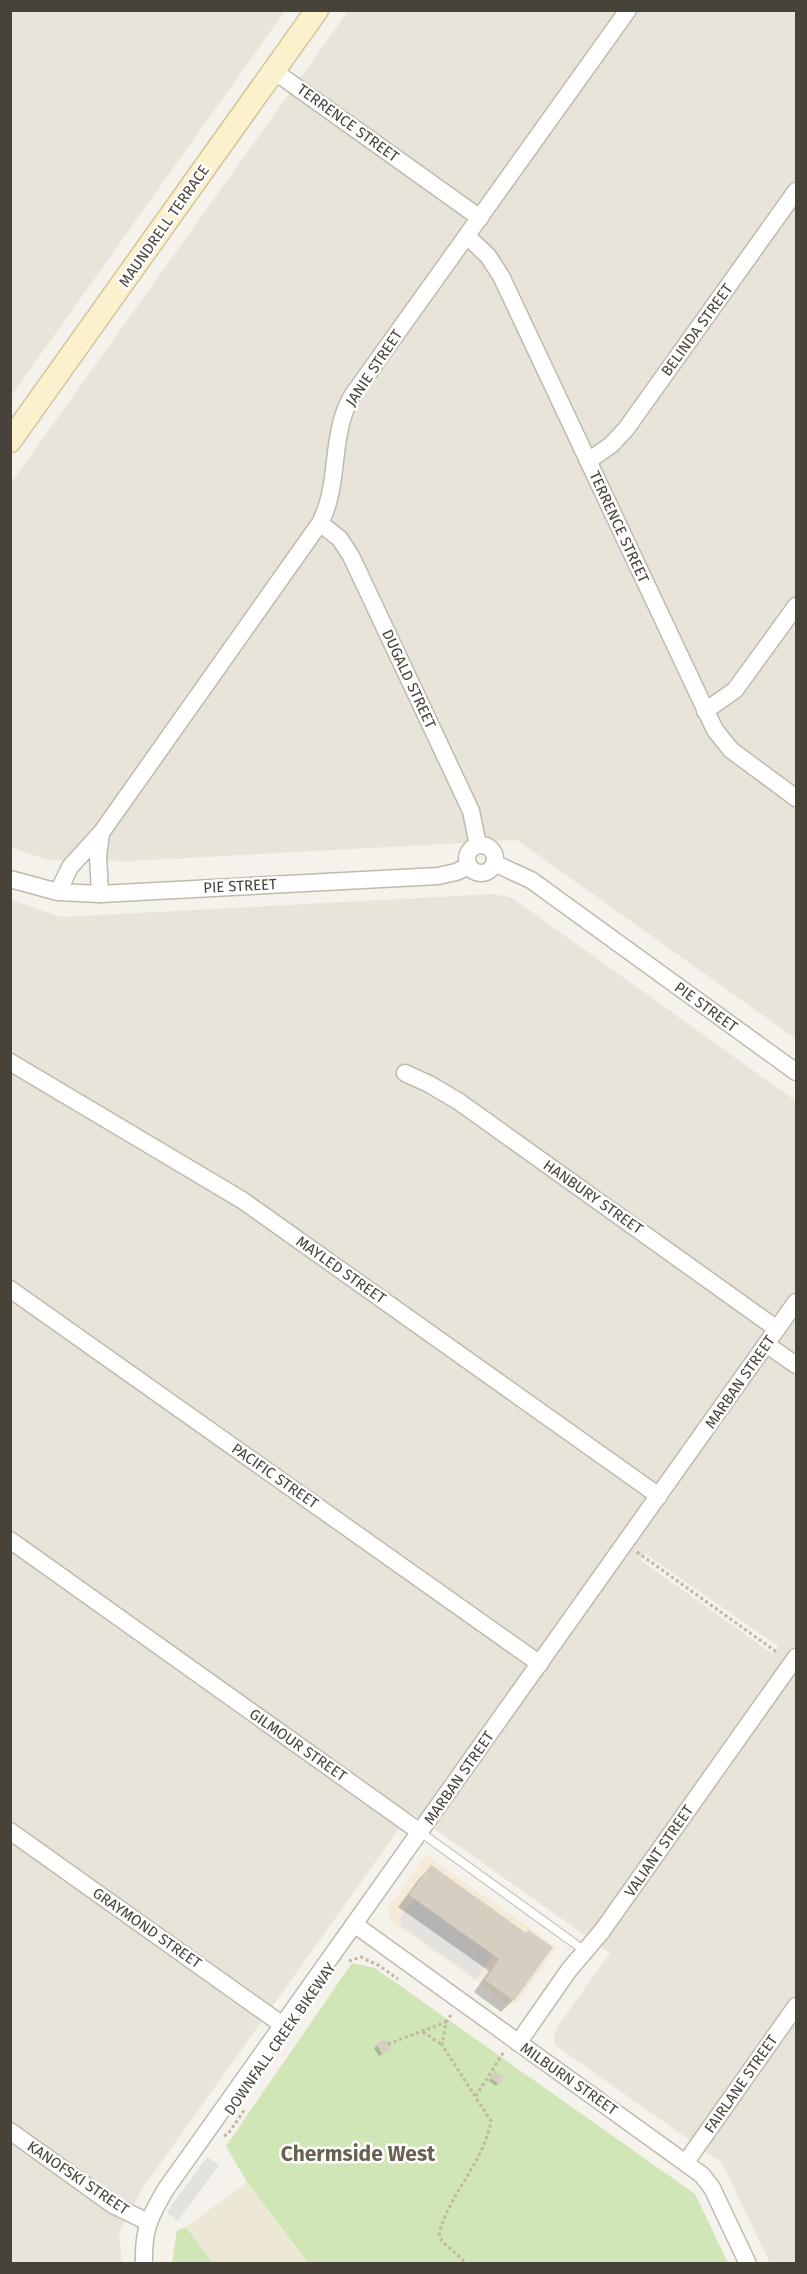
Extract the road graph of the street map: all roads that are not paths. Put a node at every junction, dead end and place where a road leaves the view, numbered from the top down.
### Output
1 (317, 10) edge
2 (628, 10) edge
3 (274, 71) junction
4 (796, 191) edge
5 (480, 218) junction
6 (466, 237) junction
7 (10, 441) edge
8 (588, 461) junction
9 (320, 524) junction
10 (796, 606) edge
11 (705, 711) junction
12 (796, 798) edge
13 (101, 833) junction
14 (478, 845) junction
15 (494, 863) junction
16 (469, 866) junction
17 (10, 879) edge
18 (58, 892) junction
19 (100, 894) junction
20 (10, 1062) edge
21 (794, 1066) edge
22 (405, 1073) dead end
23 (10, 1289) edge
24 (796, 1302) edge
25 (777, 1329) junction
26 (766, 1344) junction
27 (796, 1365) edge
28 (659, 1496) junction
29 (10, 1540) edge
30 (790, 1657) edge
31 (540, 1664) junction
32 (10, 1831) edge
33 (420, 1832) junction
34 (354, 1924) junction
35 (585, 1951) junction
36 (796, 2006) edge
37 (284, 2026) junction
38 (518, 2043) junction
39 (10, 2131) edge
40 (686, 2162) junction
41 (148, 2222) junction
42 (144, 2264) edge
43 (748, 2264) edge

1 - 3 main road, MAUNDRELL TERRACE
2 - 5 street, JANIE STREET
3 - 5 street, TERRENCE STREET
3 - 7 main road, MAUNDRELL TERRACE
4 - 8 street, BELINDA STREET
5 - 6 street, JANIE STREET
6 - 8 street, TERRENCE STREET
6 - 9 street, JANIE STREET
8 - 11 street, TERRENCE STREET
9 - 13 street, JANIE STREET
9 - 14 street, DUGALD STREET
10 - 11 street
11 - 12 street, TERRENCE STREET
13 - 18 street, JANIE STREET
13 - 19 street
14 - 15 street
14 - 16 street
15 - 16 street
15 - 21 street, PIE STREET
16 - 19 street, PIE STREET
17 - 18 street, PIE STREET
18 - 19 street, PIE STREET
20 - 28 street, MAYLED STREET
22 - 25 street, HANBURY STREET
23 - 31 street, PACIFIC STREET
24 - 25 street, MARBAN STREET
25 - 26 street, MARBAN STREET
26 - 27 street
26 - 28 street, MARBAN STREET
28 - 31 street, MARBAN STREET
29 - 33 street, GILMOUR STREET
30 - 35 street, VALIANT STREET
31 - 33 street, MARBAN STREET
32 - 37 street, GRAYMOND STREET
33 - 34 street, MARBAN STREET
33 - 35 lane, GILMOUR STREET
34 - 37 street, MARBAN STREET
34 - 38 street, MILBURN STREET
35 - 38 street, VALIANT STREET
36 - 40 street, FAIRLANE STREET
37 - 41 street, MARBAN STREET
38 - 40 street, MILBURN STREET
39 - 41 street, KANOFSKI STREET
40 - 43 street, MILBURN STREET
41 - 42 street, MARBAN STREET

